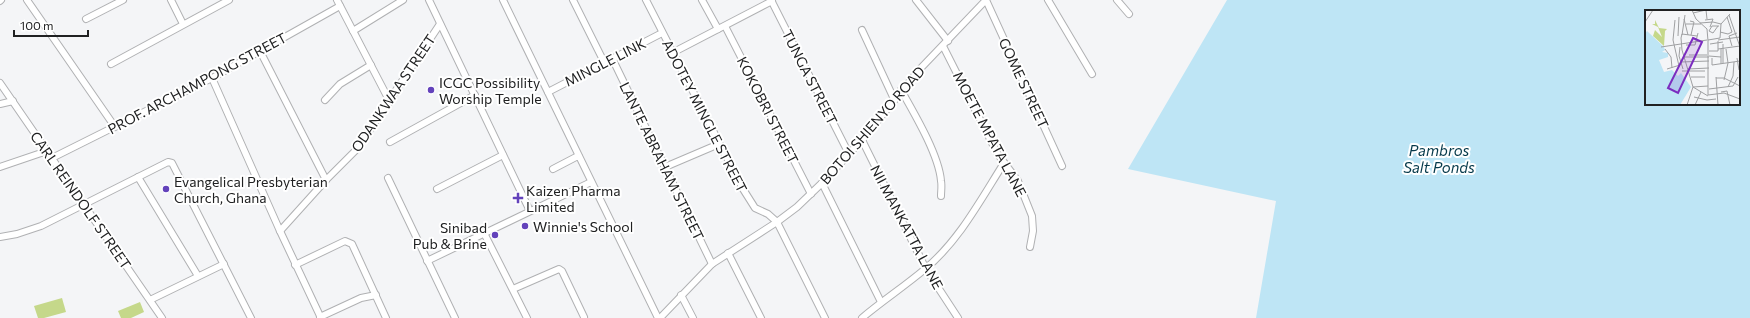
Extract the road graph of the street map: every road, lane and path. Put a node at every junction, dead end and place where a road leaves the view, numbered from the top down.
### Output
1 (27, 0) edge
2 (123, 0) edge
3 (170, 0) edge
4 (229, 0) edge
5 (403, 0) edge
6 (429, 0) edge
7 (503, 0) edge
8 (573, 0) edge
9 (646, 0) edge
10 (702, 0) edge
11 (916, 0) edge
12 (986, 0) edge
13 (1048, 0) edge
14 (1117, 0) edge
15 (772, 1) edge
16 (338, 3) edge
17 (1129, 14) dead end
18 (86, 18) dead end
19 (183, 24) junction
20 (440, 24) junction
21 (725, 26) junction
22 (718, 29) junction
23 (353, 30) junction
24 (862, 30) dead end
25 (662, 33) junction
26 (948, 41) junction
27 (943, 46) junction
28 (260, 51) junction
29 (672, 53) junction
30 (612, 58) junction
31 (604, 62) junction
32 (111, 64) dead end
33 (371, 65) junction
34 (1092, 74) dead end
35 (212, 78) junction
36 (0, 83) edge
37 (901, 90) junction
38 (548, 92) junction
39 (475, 95) junction
40 (894, 99) junction
41 (325, 100) dead end
42 (13, 101) junction
43 (390, 102) junction
44 (0, 104) edge
45 (115, 127) junction
46 (862, 140) junction
47 (390, 142) dead end
48 (719, 144) junction
49 (46, 151) junction
50 (849, 154) junction
51 (503, 155) junction
52 (579, 157) junction
53 (52, 158) junction
54 (1004, 163) junction
55 (1062, 166) dead end
56 (0, 167) edge
57 (665, 167) junction
58 (553, 168) dead end
59 (138, 178) junction
60 (388, 178) dead end
61 (326, 180) junction
62 (591, 182) junction
63 (822, 183) junction
64 (437, 189) dead end
65 (810, 194) junction
66 (941, 196) dead end
67 (84, 205) junction
68 (530, 211) junction
69 (777, 222) junction
70 (280, 231) junction
71 (484, 233) junction
72 (0, 238) edge
73 (1030, 247) dead end
74 (728, 253) junction
75 (427, 261) junction
76 (224, 264) junction
77 (712, 264) junction
78 (295, 265) junction
79 (926, 269) junction
80 (198, 276) junction
81 (513, 289) junction
82 (376, 295) junction
83 (681, 295) junction
84 (150, 300) junction
85 (882, 302) junction
86 (951, 315) edge
87 (584, 317) dead end
88 (162, 318) edge
89 (251, 318) edge
90 (321, 318) edge
91 (386, 318) edge
92 (455, 318) edge
93 (527, 318) edge
94 (659, 318) edge
95 (693, 318) edge
96 (761, 318) edge
97 (825, 318) edge
98 (862, 318) edge
99 (958, 318) edge

1 - 45 street
2 - 18 street
3 - 19 street
4 - 19 street
5 - 23 street
6 - 20 street
7 - 38 street
8 - 31 street
9 - 25 street, ADOTEY MINGLE STREET
10 - 22 street
11 - 26 street
12 - 26 street, BOTOI SHIENYO ROAD
12 - 55 street, GOME STREET
13 - 34 street
14 - 17 street
15 - 21 street
15 - 50 street, TUNGA STREET
16 - 23 street
16 - 28 street, PROF. ARCHAMPONG STREET
19 - 32 street
20 - 39 street
20 - 43 street, ODANKWAA STREET
21 - 22 street
21 - 65 street, KOKOBRI STREET
22 - 29 street
23 - 33 street
24 - 40 street
25 - 29 street, ADOTEY MINGLE STREET
25 - 30 street, MINGLE LINK
26 - 27 street, BOTOI SHIENYO ROAD
27 - 37 street, BOTOI SHIENYO ROAD
27 - 54 street, MOETE MPATA LANE
28 - 35 street, PROF. ARCHAMPONG STREET
28 - 61 street
29 - 48 street, ADOTEY MINGLE STREET
30 - 31 street, MINGLE LINK
30 - 57 street, LANTE ABRAHAM STREET
31 - 38 street, MINGLE LINK
33 - 41 street
33 - 43 street
35 - 45 street, PROF. ARCHAMPONG STREET
35 - 70 street
36 - 42 street, CARL REINDOLF STREET
37 - 40 street, BOTOI SHIENYO ROAD
37 - 66 street
38 - 52 street
39 - 47 street
39 - 51 street
40 - 46 street, BOTOI SHIENYO ROAD
42 - 44 street
42 - 49 street, CARL REINDOLF STREET
43 - 61 street, ODANKWAA STREET
45 - 53 street, PROF. ARCHAMPONG STREET
46 - 50 street, BOTOI SHIENYO ROAD
46 - 79 street, NII MANKATTA LANE
48 - 57 street
48 - 69 street, ADOTEY MINGLE STREET
49 - 53 street, CARL REINDOLF STREET
49 - 56 street
50 - 63 street, BOTOI SHIENYO ROAD
51 - 64 street
51 - 68 street
52 - 58 street
52 - 62 street
53 - 67 street, CARL REINDOLF STREET
54 - 73 street, MOETE MPATA LANE
54 - 79 street
57 - 77 street, LANTE ABRAHAM STREET
59 - 67 street
59 - 76 street
59 - 80 street
60 - 75 street
61 - 70 street, ODANKWAA STREET
62 - 68 street
62 - 94 street
63 - 65 street, BOTOI SHIENYO ROAD
63 - 85 street
65 - 69 street, BOTOI SHIENYO ROAD
67 - 72 street
67 - 84 street, CARL REINDOLF STREET
68 - 71 street
69 - 74 street, BOTOI SHIENYO ROAD
69 - 97 street
70 - 78 street
71 - 75 street
71 - 81 street
74 - 77 street, BOTOI SHIENYO ROAD
74 - 96 street
75 - 92 street
76 - 80 street
76 - 89 street
77 - 83 street, BOTOI SHIENYO ROAD
78 - 82 street
78 - 90 street
79 - 85 street
79 - 86 street, NII MANKATTA LANE
80 - 84 street
81 - 87 street
81 - 93 street
82 - 90 street
82 - 91 street
83 - 94 street, BOTOI SHIENYO ROAD
83 - 95 street
84 - 88 street, CARL REINDOLF STREET
85 - 98 street
86 - 99 street, NII MANKATTA LANE

